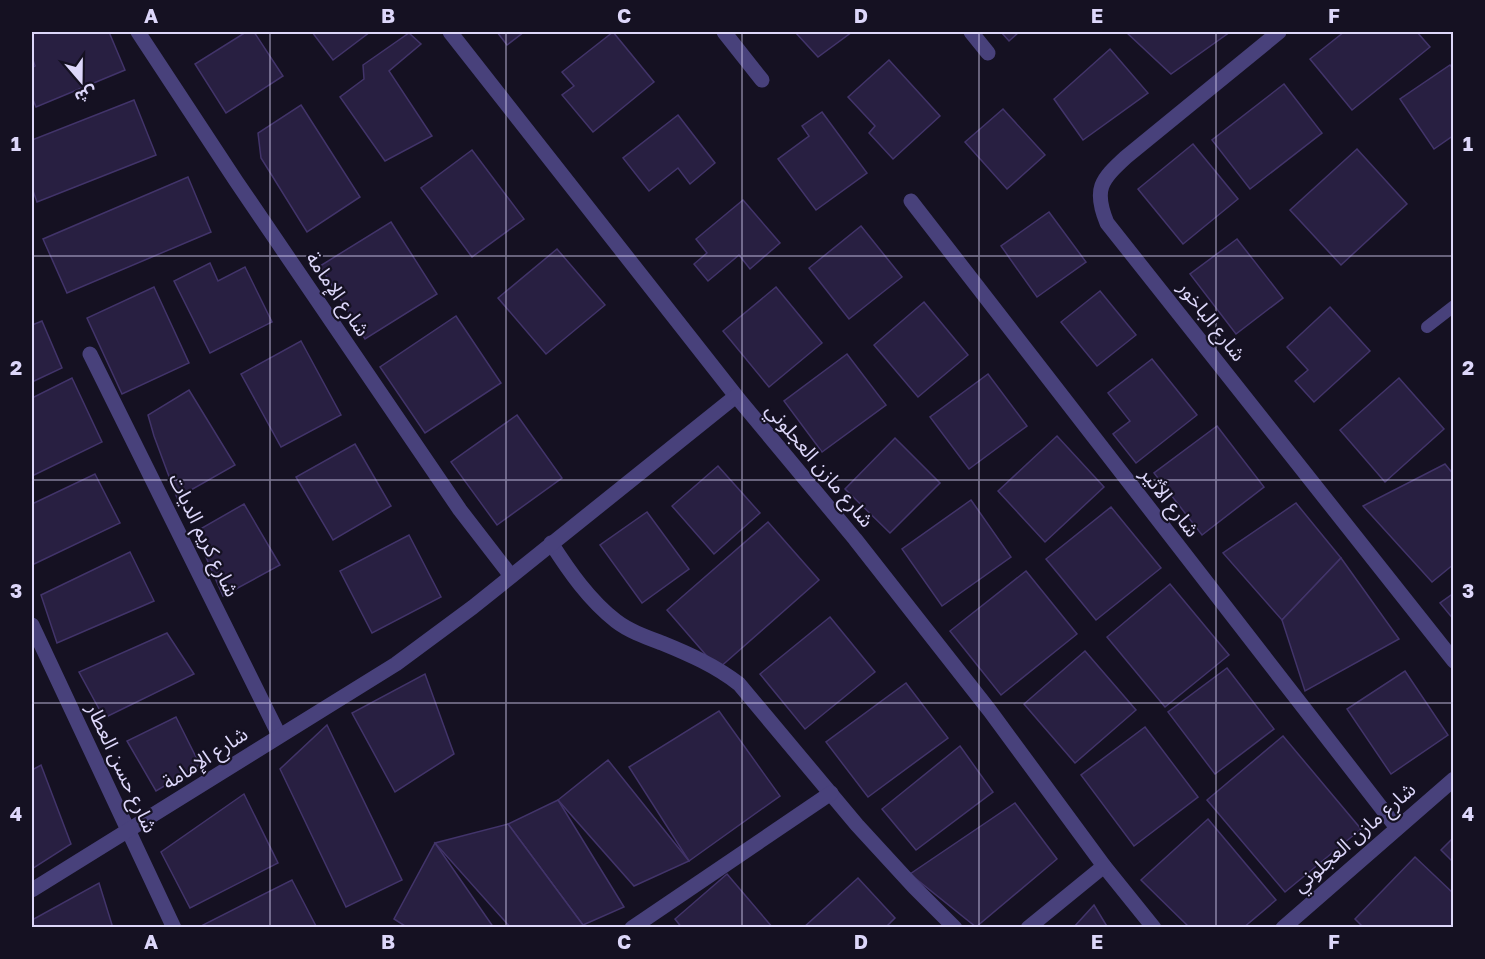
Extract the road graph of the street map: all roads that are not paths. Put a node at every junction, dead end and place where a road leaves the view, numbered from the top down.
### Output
1 (138, 32) edge
2 (450, 32) edge
3 (724, 32) edge
4 (971, 32) edge
5 (1279, 32) edge
6 (988, 53) dead end
7 (762, 80) dead end
8 (911, 201) dead end
9 (1454, 306) edge
10 (1427, 327) dead end
11 (90, 354) dead end
12 (736, 396) junction
13 (551, 543) junction
14 (510, 576) junction
15 (32, 625) edge
16 (1454, 661) edge
17 (279, 735) junction
18 (1454, 779) edge
19 (831, 793) junction
20 (1397, 828) junction
21 (128, 831) junction
22 (1104, 866) junction
23 (32, 890) edge
24 (174, 927) edge
25 (632, 927) edge
26 (955, 927) edge
27 (1028, 927) edge
28 (1154, 927) edge
29 (1283, 927) edge

1 - 14 street, شارع الإمامة
2 - 12 street, شارع مازن العجلوني
3 - 7 street
4 - 6 street
5 - 16 street, شارع الباخور
8 - 20 street, شارع الأثير
9 - 10 lane
11 - 17 street, شارع كريم الديات
12 - 13 street, شارع الإمامة
12 - 22 street, شارع مازن العجلوني
13 - 14 street, شارع الإمامة
13 - 19 street
14 - 17 street, شارع الإمامة
15 - 21 street, شارع حسن العطار
17 - 21 street, شارع الإمامة
18 - 20 street, شارع مازن العجلوني
19 - 25 street
19 - 26 street
20 - 29 street, شارع مازن العجلوني
21 - 23 street, شارع الإمامة
21 - 24 street, شارع حسن العطار
22 - 27 street
22 - 28 street, شارع مازن العجلوني

